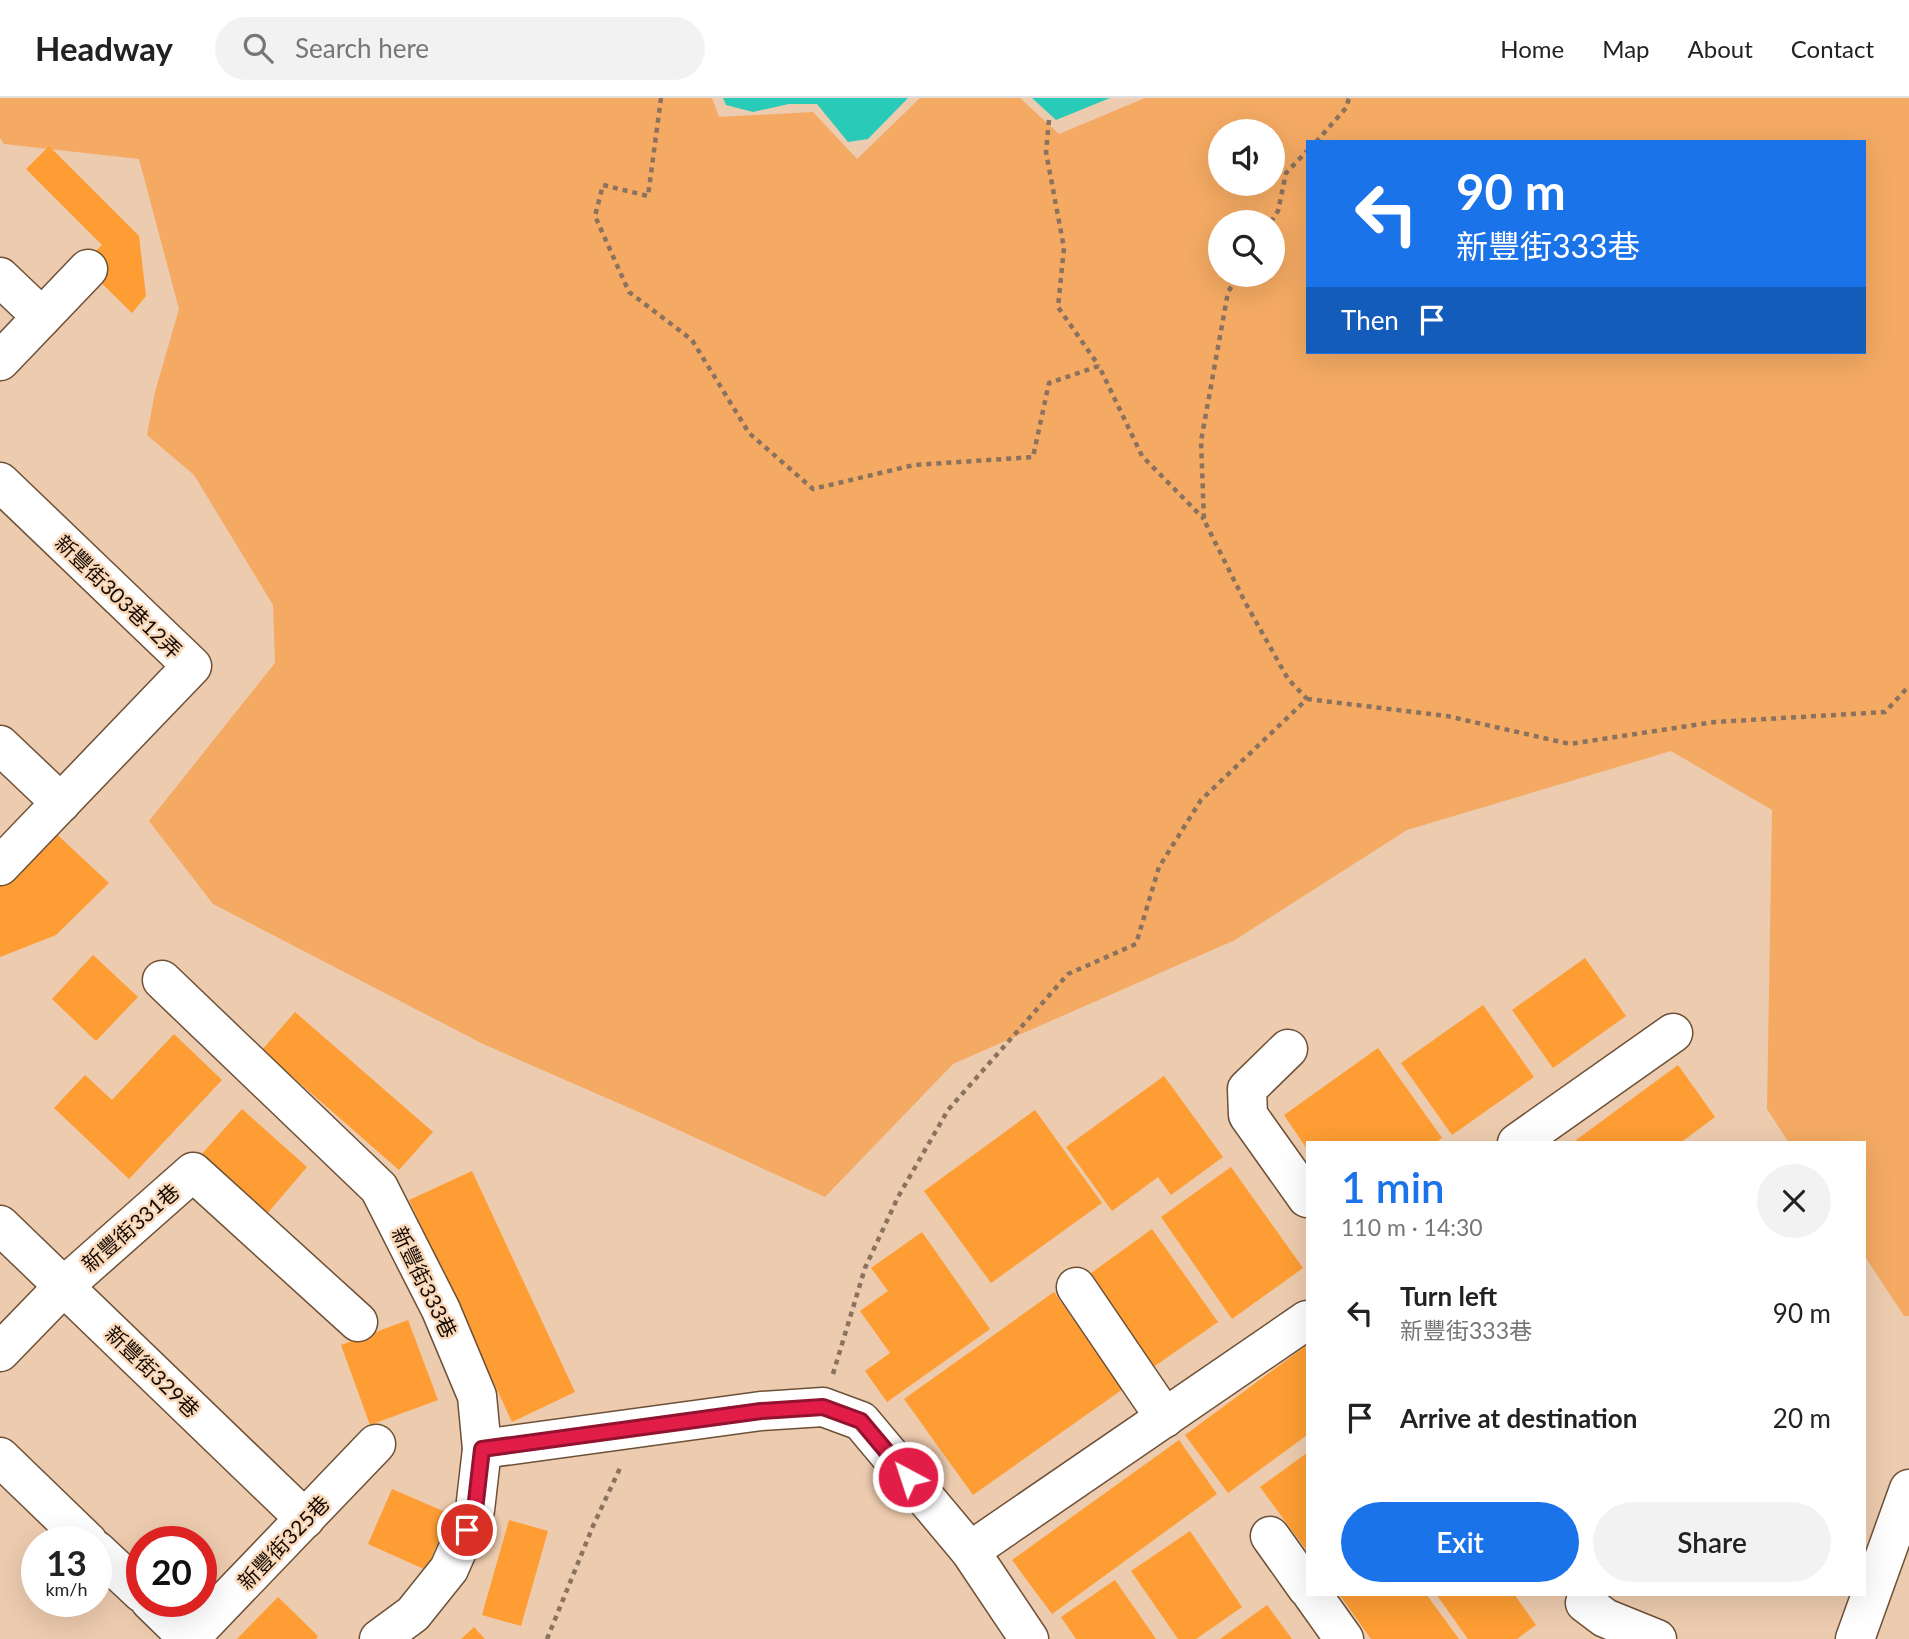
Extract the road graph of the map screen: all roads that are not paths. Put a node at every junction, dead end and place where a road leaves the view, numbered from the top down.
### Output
1 (88, 269) dead end
2 (0, 277) edge
3 (42, 317) junction
4 (0, 361) edge
5 (0, 482) edge
6 (0, 744) edge
7 (61, 803) junction
8 (0, 866) edge
9 (162, 980) dead end
10 (1673, 1033) dead end
11 (1288, 1049) dead end
12 (1520, 1141) edge
13 (1306, 1197) edge
14 (0, 1224) edge
15 (64, 1286) junction
16 (1076, 1287) dead end
17 (1306, 1321) edge
18 (358, 1322) dead end
19 (0, 1352) edge
20 (1164, 1418) junction
21 (376, 1444) dead end
22 (482, 1449) junction
23 (0, 1457) edge
24 (1909, 1489) edge
25 (305, 1518) junction
26 (71, 1526) edge
27 (1270, 1536) dead end
28 (970, 1551) junction
29 (112, 1565) edge
30 (126, 1579) edge
31 (1306, 1587) edge
32 (1313, 1596) edge
33 (1587, 1610) edge
34 (166, 1617) edge
35 (189, 1639) edge
36 (379, 1639) edge
37 (1029, 1639) edge
38 (1344, 1639) edge
39 (1657, 1639) edge
40 (1855, 1639) edge

1 - 3 street
2 - 3 street
3 - 4 street
5 - 7 street, 新豐街303巷12弄
6 - 7 street
7 - 8 street, 新豐街303巷12弄
9 - 22 street, 新豐街333巷
10 - 12 street
11 - 13 street
14 - 15 street, 新豐街329巷
15 - 18 street, 新豐街331巷
15 - 19 street, 新豐街331巷
15 - 25 street, 新豐街329巷
16 - 20 street
17 - 20 street
20 - 28 street
21 - 25 street, 新豐街325巷
22 - 28 street
22 - 36 street, 新豐街333巷
23 - 26 street
24 - 40 street
25 - 35 street, 新豐街325巷
27 - 31 street
28 - 37 street
29 - 30 street
32 - 38 street
33 - 39 street
34 - 35 street

